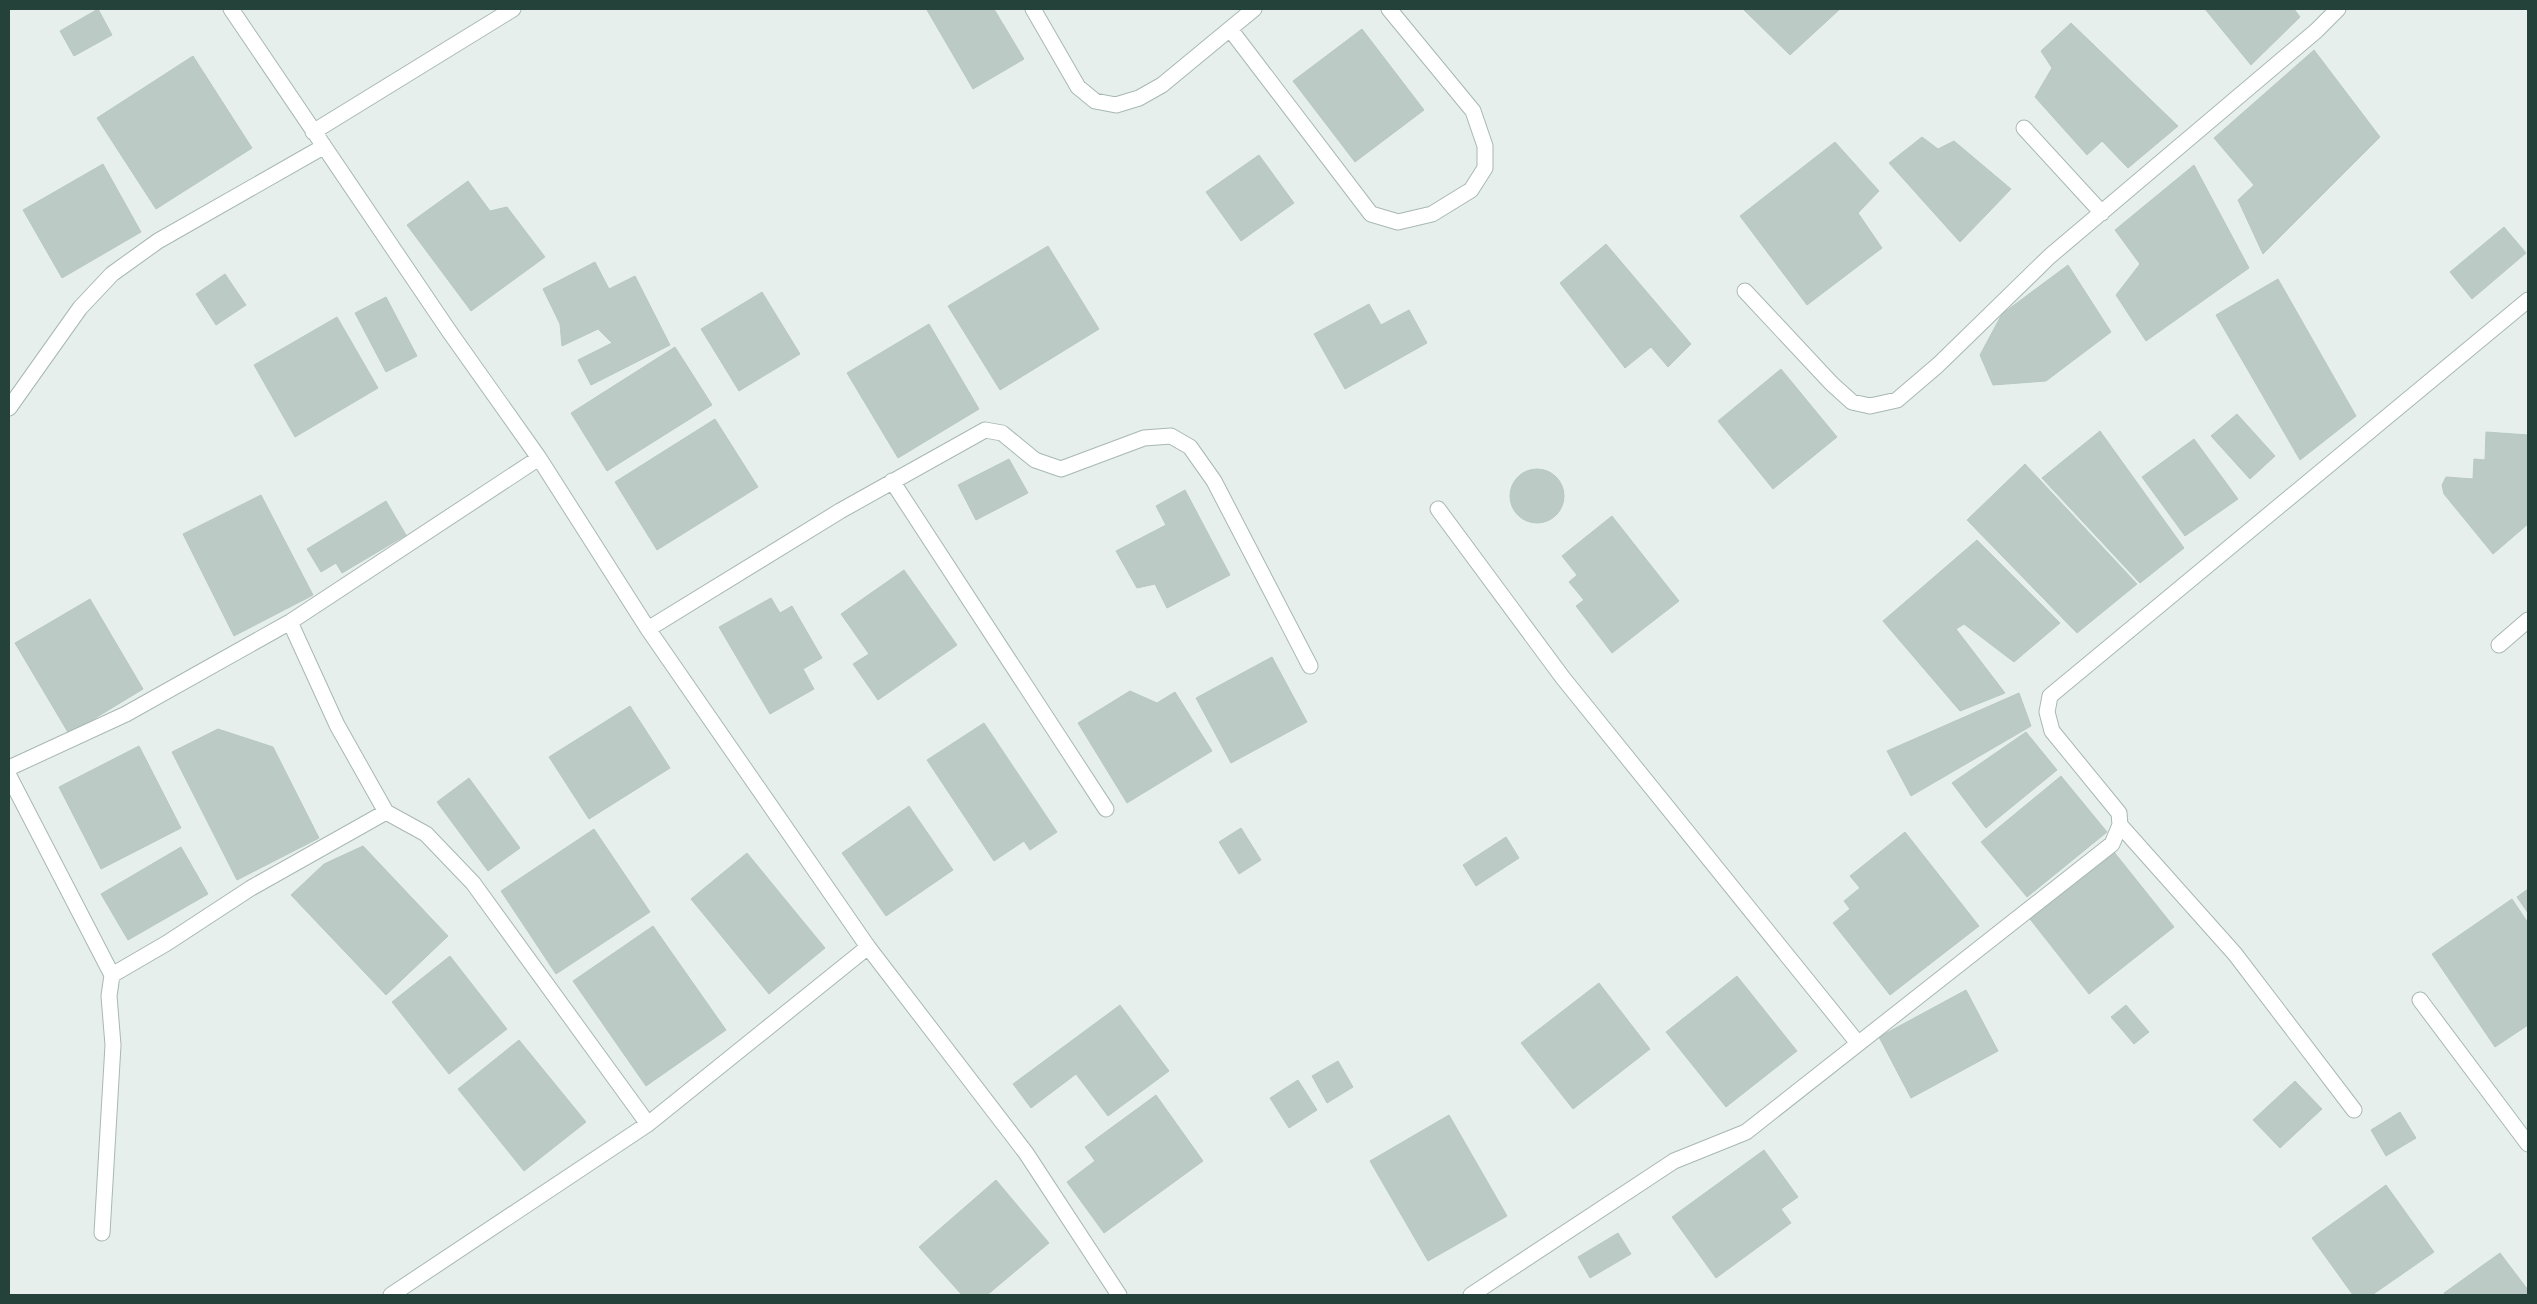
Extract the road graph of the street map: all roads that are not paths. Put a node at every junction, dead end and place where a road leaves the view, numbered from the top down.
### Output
1 (231, 9) edge
2 (513, 9) edge
3 (1033, 9) edge
4 (1254, 9) edge
5 (1389, 9) edge
6 (2338, 9) edge
7 (1230, 29) junction
8 (2024, 128) dead end
9 (313, 132) junction
10 (323, 147) junction
11 (2102, 213) junction
12 (1745, 291) dead end
13 (2528, 300) edge
14 (9, 408) edge
15 (539, 458) junction
16 (892, 481) junction
17 (1438, 509) dead end
18 (2528, 620) edge
19 (290, 622) junction
20 (648, 629) junction
21 (2500, 645) dead end
22 (1310, 666) dead end
23 (9, 768) edge
24 (9, 776) edge
25 (1106, 808) dead end
26 (386, 812) junction
27 (2120, 825) junction
28 (868, 947) junction
29 (112, 976) junction
30 (2420, 1000) dead end
31 (1858, 1042) junction
32 (2354, 1110) dead end
33 (648, 1124) junction
34 (2528, 1144) edge
35 (102, 1233) dead end
36 (391, 1295) edge
37 (1119, 1295) edge
38 (1471, 1295) edge

1 - 9 street
2 - 9 street
3 - 7 street
4 - 7 street
5 - 7 street
6 - 11 street
8 - 11 street
9 - 10 street
10 - 14 street
10 - 15 street
11 - 12 street
13 - 27 street
15 - 19 street
15 - 20 street
16 - 20 street
16 - 22 street
16 - 25 street
17 - 31 street
18 - 21 street
19 - 23 street
19 - 26 street
20 - 28 street
24 - 29 street
26 - 29 street
26 - 33 street
27 - 31 street
27 - 32 street
28 - 33 street
28 - 37 street
29 - 35 street
30 - 34 street
31 - 38 street
33 - 36 street

